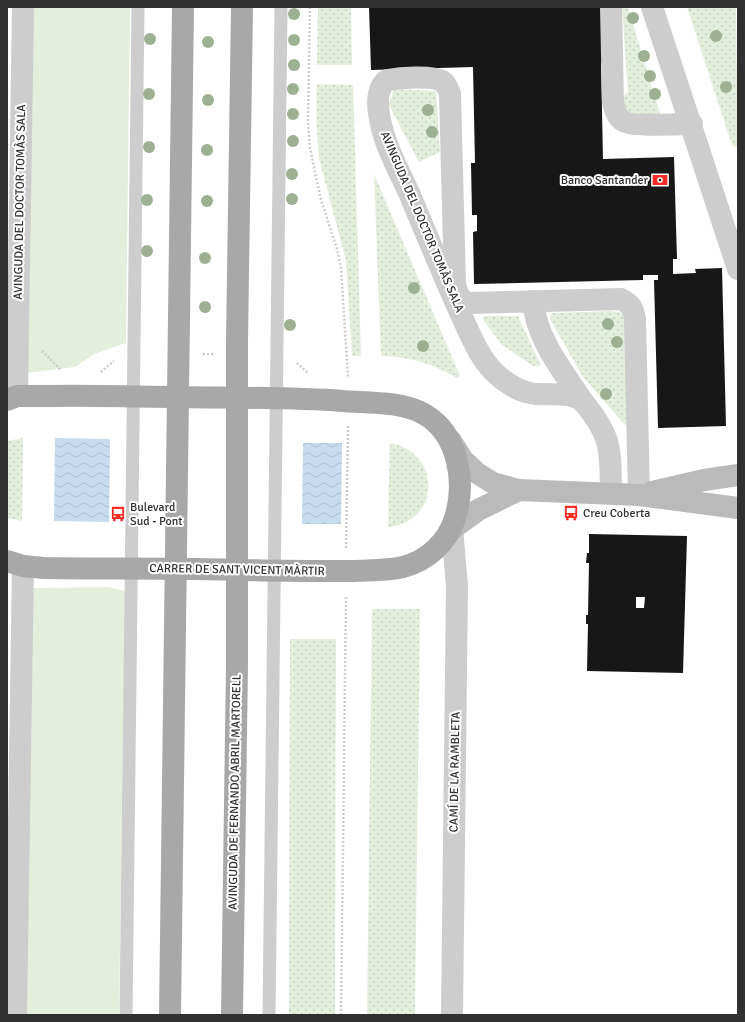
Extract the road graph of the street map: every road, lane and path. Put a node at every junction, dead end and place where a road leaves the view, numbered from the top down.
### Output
1 (23, 7) edge
2 (138, 7) edge
3 (183, 7) edge
4 (242, 7) edge
5 (281, 7) edge
6 (310, 7) edge
7 (612, 7) edge
8 (652, 7) edge
9 (15, 62) edge
10 (692, 124) junction
11 (738, 269) edge
12 (533, 301) junction
13 (39, 344) dead end
14 (200, 354) dead end
15 (213, 354) dead end
16 (293, 359) dead end
17 (67, 376) dead end
18 (312, 377) dead end
19 (348, 377) dead end
20 (342, 381) dead end
21 (348, 381) dead end
22 (133, 397) junction
23 (178, 397) junction
24 (237, 398) junction
25 (276, 398) junction
26 (10, 399) edge
27 (583, 402) junction
28 (348, 419) dead end
29 (447, 435) junction
30 (738, 475) edge
31 (519, 490) junction
32 (611, 493) junction
33 (639, 495) junction
34 (738, 508) edge
35 (452, 529) junction
36 (346, 547) dead end
37 (15, 563) edge
38 (131, 569) junction
39 (237, 569) junction
40 (176, 570) junction
41 (274, 570) junction
42 (346, 589) dead end
43 (16, 1015) edge
44 (126, 1015) edge
45 (170, 1015) edge
46 (232, 1015) edge
47 (269, 1015) edge
48 (340, 1015) edge
49 (452, 1015) edge

1 - 9 street, AVINGUDA DEL DOCTOR TOMÀS SALA
2 - 22 lane
3 - 23 main road
4 - 24 main road
5 - 25 lane
6 - 19 path
7 - 10 street
8 - 10 street
9 - 26 street, AVINGUDA DEL DOCTOR TOMÀS SALA
10 - 11 street
12 - 27 street
12 - 27 street, AVINGUDA DEL DOCTOR TOMÀS SALA
12 - 33 street, AVINGUDA DEL DOCTOR TOMÀS SALA
13 - 17 path
14 - 15 path
16 - 18 path
20 - 21 path
22 - 23 main road, CARRER DE SANT VICENT MÀRTIR
22 - 26 main road, CARRER DE SANT VICENT MÀRTIR
22 - 38 lane
23 - 24 main road, CARRER DE SANT VICENT MÀRTIR
23 - 40 main road
24 - 25 main road, CARRER DE SANT VICENT MÀRTIR
24 - 39 main road, AVINGUDA DE FERNANDO ABRIL MARTORELL
25 - 29 main road, CARRER DE SANT VICENT MÀRTIR
25 - 41 lane
27 - 32 street
28 - 36 path
29 - 31 main road, CARRER DE SANT VICENT MÀRTIR
29 - 35 main road, CARRER DE SANT VICENT MÀRTIR
30 - 33 main road, CARRER DE SANT VICENT MÀRTIR
31 - 32 main road, CARRER DE SANT VICENT MÀRTIR
31 - 35 main road, CARRER DE SANT VICENT MÀRTIR
32 - 33 main road, CARRER DE SANT VICENT MÀRTIR
33 - 34 main road, CARRER DE SANT VICENT MÀRTIR
35 - 41 main road, CARRER DE SANT VICENT MÀRTIR
35 - 49 street, CAMÍ DE LA RAMBLETA
37 - 38 main road, CARRER DE SANT VICENT MÀRTIR
37 - 43 street
38 - 40 main road, CARRER DE SANT VICENT MÀRTIR
38 - 44 lane
39 - 40 main road, CARRER DE SANT VICENT MÀRTIR
39 - 41 main road, CARRER DE SANT VICENT MÀRTIR
39 - 46 main road, AVINGUDA DE FERNANDO ABRIL MARTORELL
40 - 45 main road
41 - 47 lane
42 - 48 path

